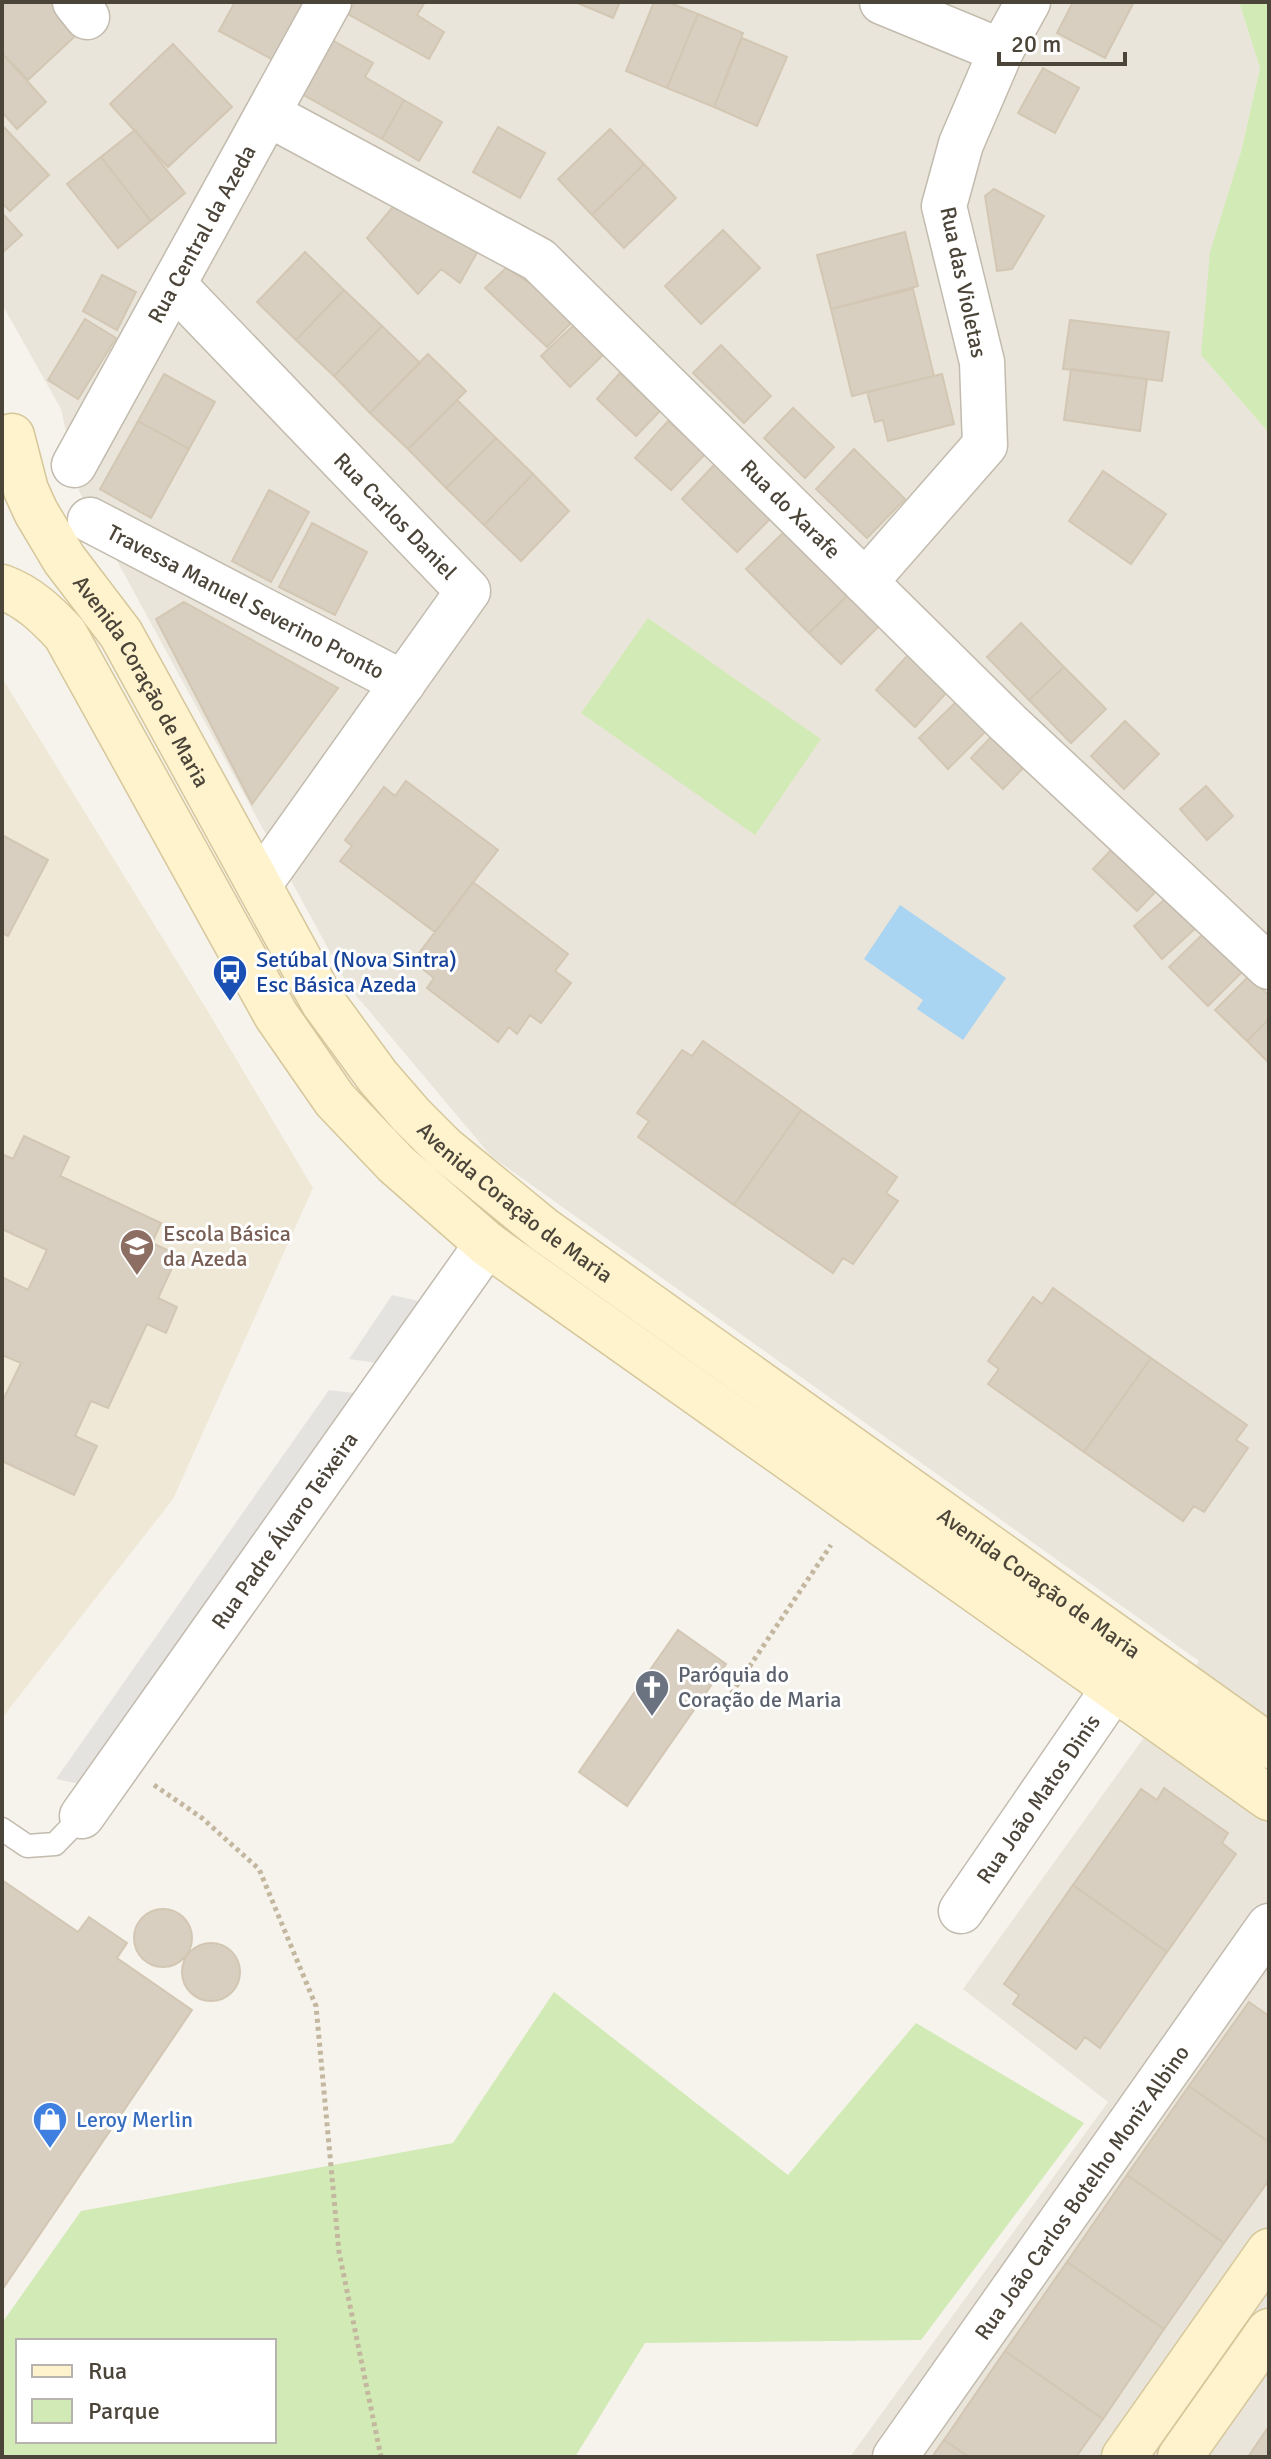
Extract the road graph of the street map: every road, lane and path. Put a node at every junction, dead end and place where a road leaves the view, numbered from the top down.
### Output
1 (329, 2) edge
2 (882, 2) edge
3 (1028, 2) edge
4 (1001, 51) junction
5 (268, 114) junction
6 (174, 285) junction
7 (7, 423) edge
8 (74, 465) dead end
9 (90, 520) dead end
10 (2, 523) edge
11 (865, 582) junction
12 (2, 587) edge
13 (403, 683) junction
14 (259, 885) junction
15 (1269, 967) edge
16 (487, 1244) junction
17 (831, 1545) dead end
18 (1114, 1688) junction
19 (727, 1700) dead end
20 (1269, 1746) edge
21 (120, 1763) junction
22 (1269, 1798) edge
23 (82, 1816) joint
24 (2, 1829) edge
25 (961, 1911) dead end
26 (1269, 1926) edge
27 (1269, 2251) edge
28 (1269, 2331) edge
29 (381, 2457) edge
30 (895, 2457) edge
31 (1124, 2457) edge
32 (1180, 2457) edge

1 - 5 street, Rua Central da Azeda
2 - 4 street
3 - 4 street, Rua das Violetas
4 - 11 street, Rua das Violetas
5 - 6 street, Rua Central da Azeda
5 - 11 street, Rua do Xarafe
6 - 8 street, Rua Central da Azeda
6 - 13 street, Rua Carlos Daniel
7 - 10 street
7 - 14 street, Avenida Coração de Maria
9 - 13 street, Travessa Manuel Severino Pronto
11 - 15 street, Rua do Xarafe
12 - 16 street, Avenida Coração de Maria
13 - 14 street, Rua Carlos Daniel
14 - 20 street, Avenida Coração de Maria
16 - 18 street, Avenida Coração de Maria
16 - 21 street, Rua Padre Álvaro Teixeira
17 - 19 path
18 - 22 street, Avenida Coração de Maria
18 - 25 street, Rua João Matos Dinis
21 - 23 street, Rua Padre Álvaro Teixeira
21 - 29 path
23 - 24 lane
26 - 30 street, Rua João Carlos Botelho Moniz Albino
27 - 31 street
28 - 32 street

